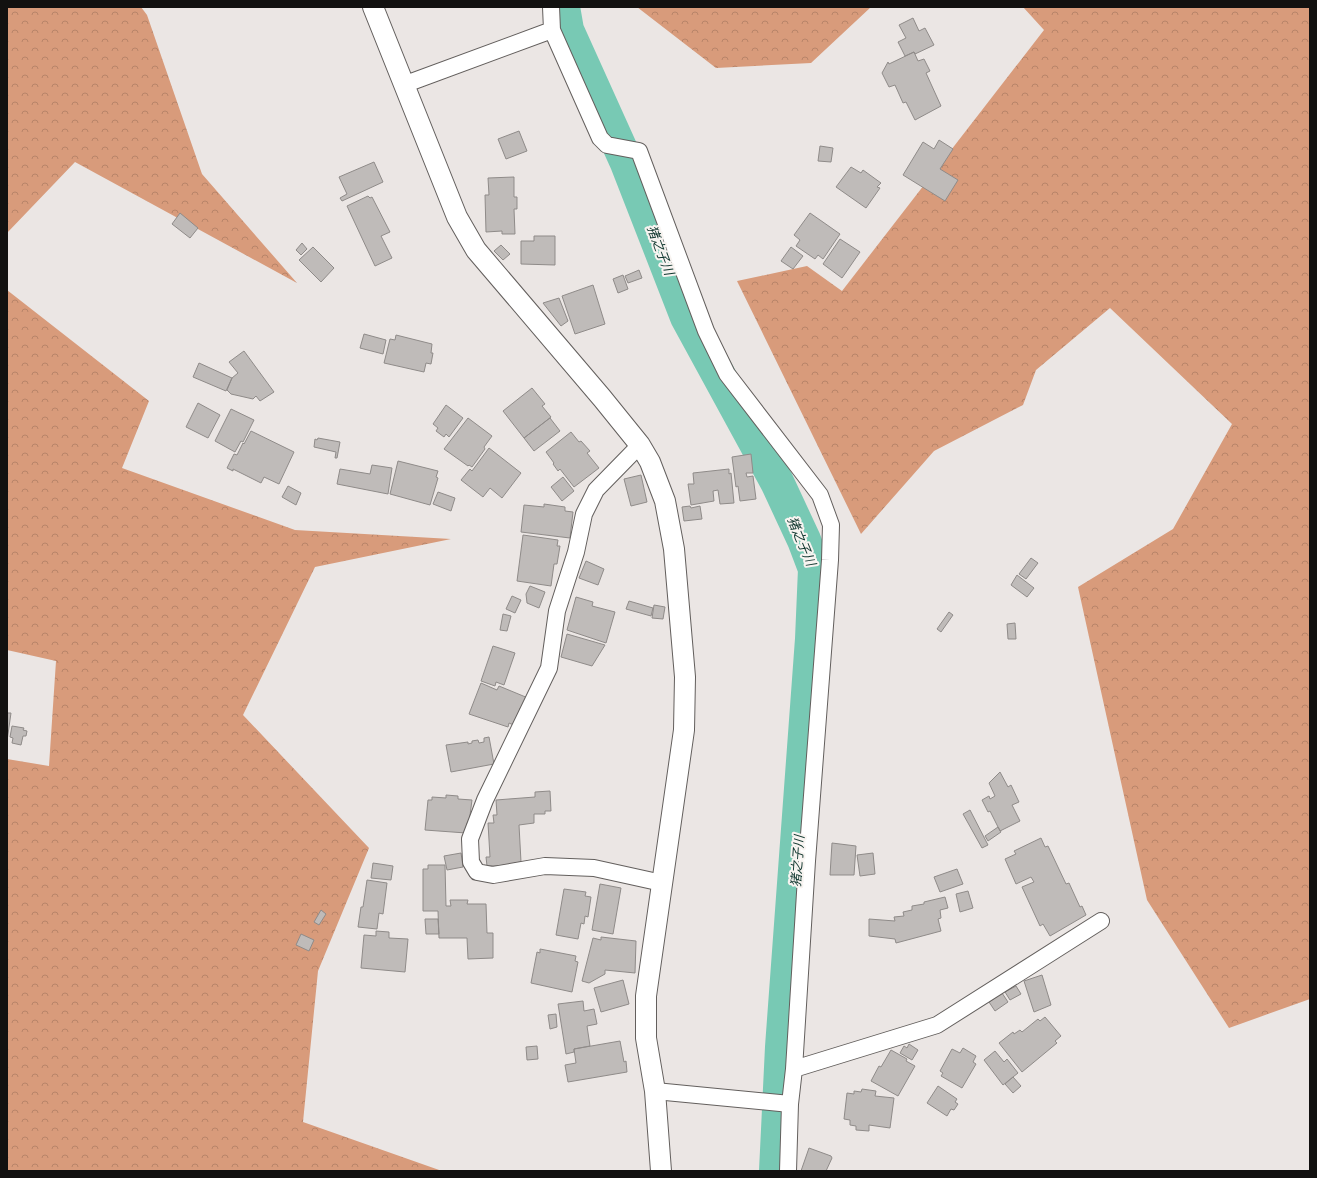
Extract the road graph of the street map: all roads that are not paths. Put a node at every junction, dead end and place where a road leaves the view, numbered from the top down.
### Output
1 (373, 7) edge
2 (551, 7) edge
3 (552, 30) junction
4 (403, 85) junction
5 (640, 445) junction
6 (662, 883) junction
7 (1101, 921) dead end
8 (794, 1069) junction
9 (655, 1091) junction
10 (787, 1104) junction
11 (661, 1171) edge
12 (788, 1171) edge

1 - 4 street
2 - 3 street
3 - 4 street
3 - 8 street
4 - 5 street
5 - 6 street
5 - 6 street
6 - 9 street
7 - 8 street
8 - 10 street
9 - 10 street
9 - 11 street
10 - 12 street

